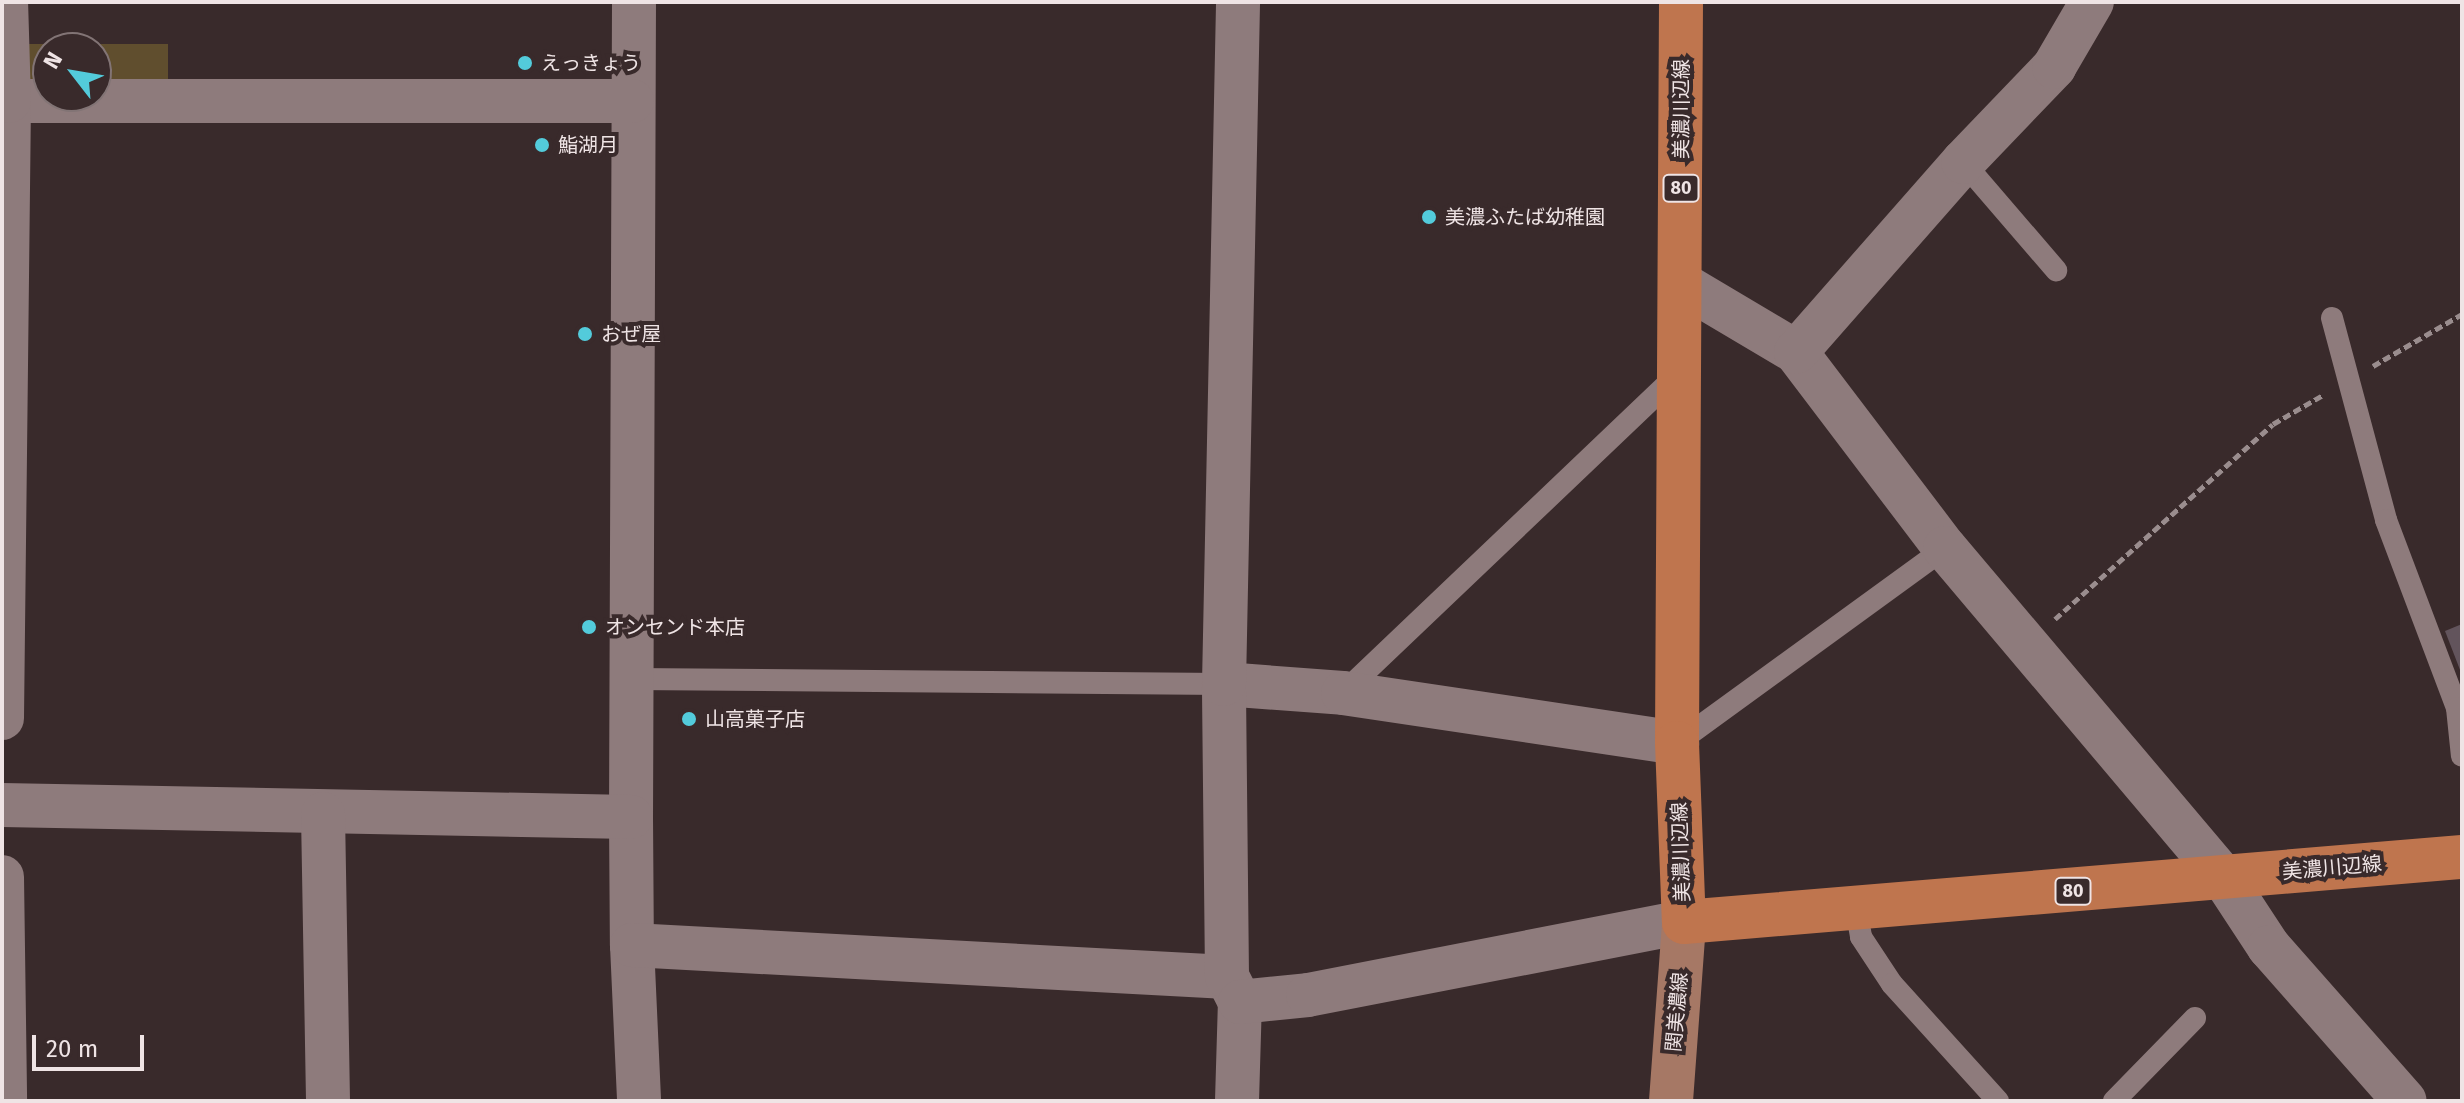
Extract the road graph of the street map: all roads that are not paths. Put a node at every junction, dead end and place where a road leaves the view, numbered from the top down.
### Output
1 (6, 2) edge
2 (634, 2) edge
3 (1238, 2) edge
4 (1681, 2) edge
5 (2092, 2) edge
6 (5, 101) edge
7 (632, 101) junction
8 (1963, 162) junction
9 (2056, 270) dead end
10 (1680, 283) junction
11 (2332, 318) dead end
12 (1796, 352) junction
13 (1677, 375) junction
14 (1945, 548) junction
15 (632, 679) junction
16 (1224, 684) junction
17 (1343, 693) junction
18 (2, 718) edge
19 (1677, 743) junction
20 (2462, 756) edge
21 (2, 805) edge
22 (323, 814) junction
23 (631, 817) junction
24 (2462, 857) edge
25 (2, 877) edge
26 (2223, 877) junction
27 (1856, 908) junction
28 (1684, 922) junction
29 (632, 945) junction
30 (1233, 990) junction
31 (2195, 1018) dead end
32 (5, 1101) edge
33 (328, 1101) edge
34 (639, 1101) edge
35 (1237, 1101) edge
36 (1671, 1101) edge
37 (1998, 1101) edge
38 (2114, 1101) edge
39 (2405, 1101) edge

1 - 6 street
2 - 7 street
3 - 16 street
4 - 10 main road, 美濃川辺線 / 80
5 - 8 street
6 - 7 street
6 - 18 street
7 - 15 street
8 - 9 lane
8 - 12 street
10 - 12 street
10 - 13 main road, 美濃川辺線 / 80
11 - 20 lane
12 - 14 street
13 - 17 lane
13 - 19 main road, 美濃川辺線 / 80
14 - 19 lane
14 - 26 street
15 - 16 lane
15 - 23 street
16 - 17 street
16 - 30 street
17 - 19 street
19 - 28 main road, 美濃川辺線 / 80
21 - 22 street
22 - 23 street
22 - 33 street
23 - 29 street
24 - 26 main road, 美濃川辺線 / 80
25 - 32 street
26 - 27 main road, 美濃川辺線 / 80
26 - 39 street
27 - 28 main road, 美濃川辺線 / 80
27 - 37 lane
28 - 30 street
28 - 36 main road, 関美濃線
29 - 30 street
29 - 34 street
30 - 35 street
31 - 38 lane

